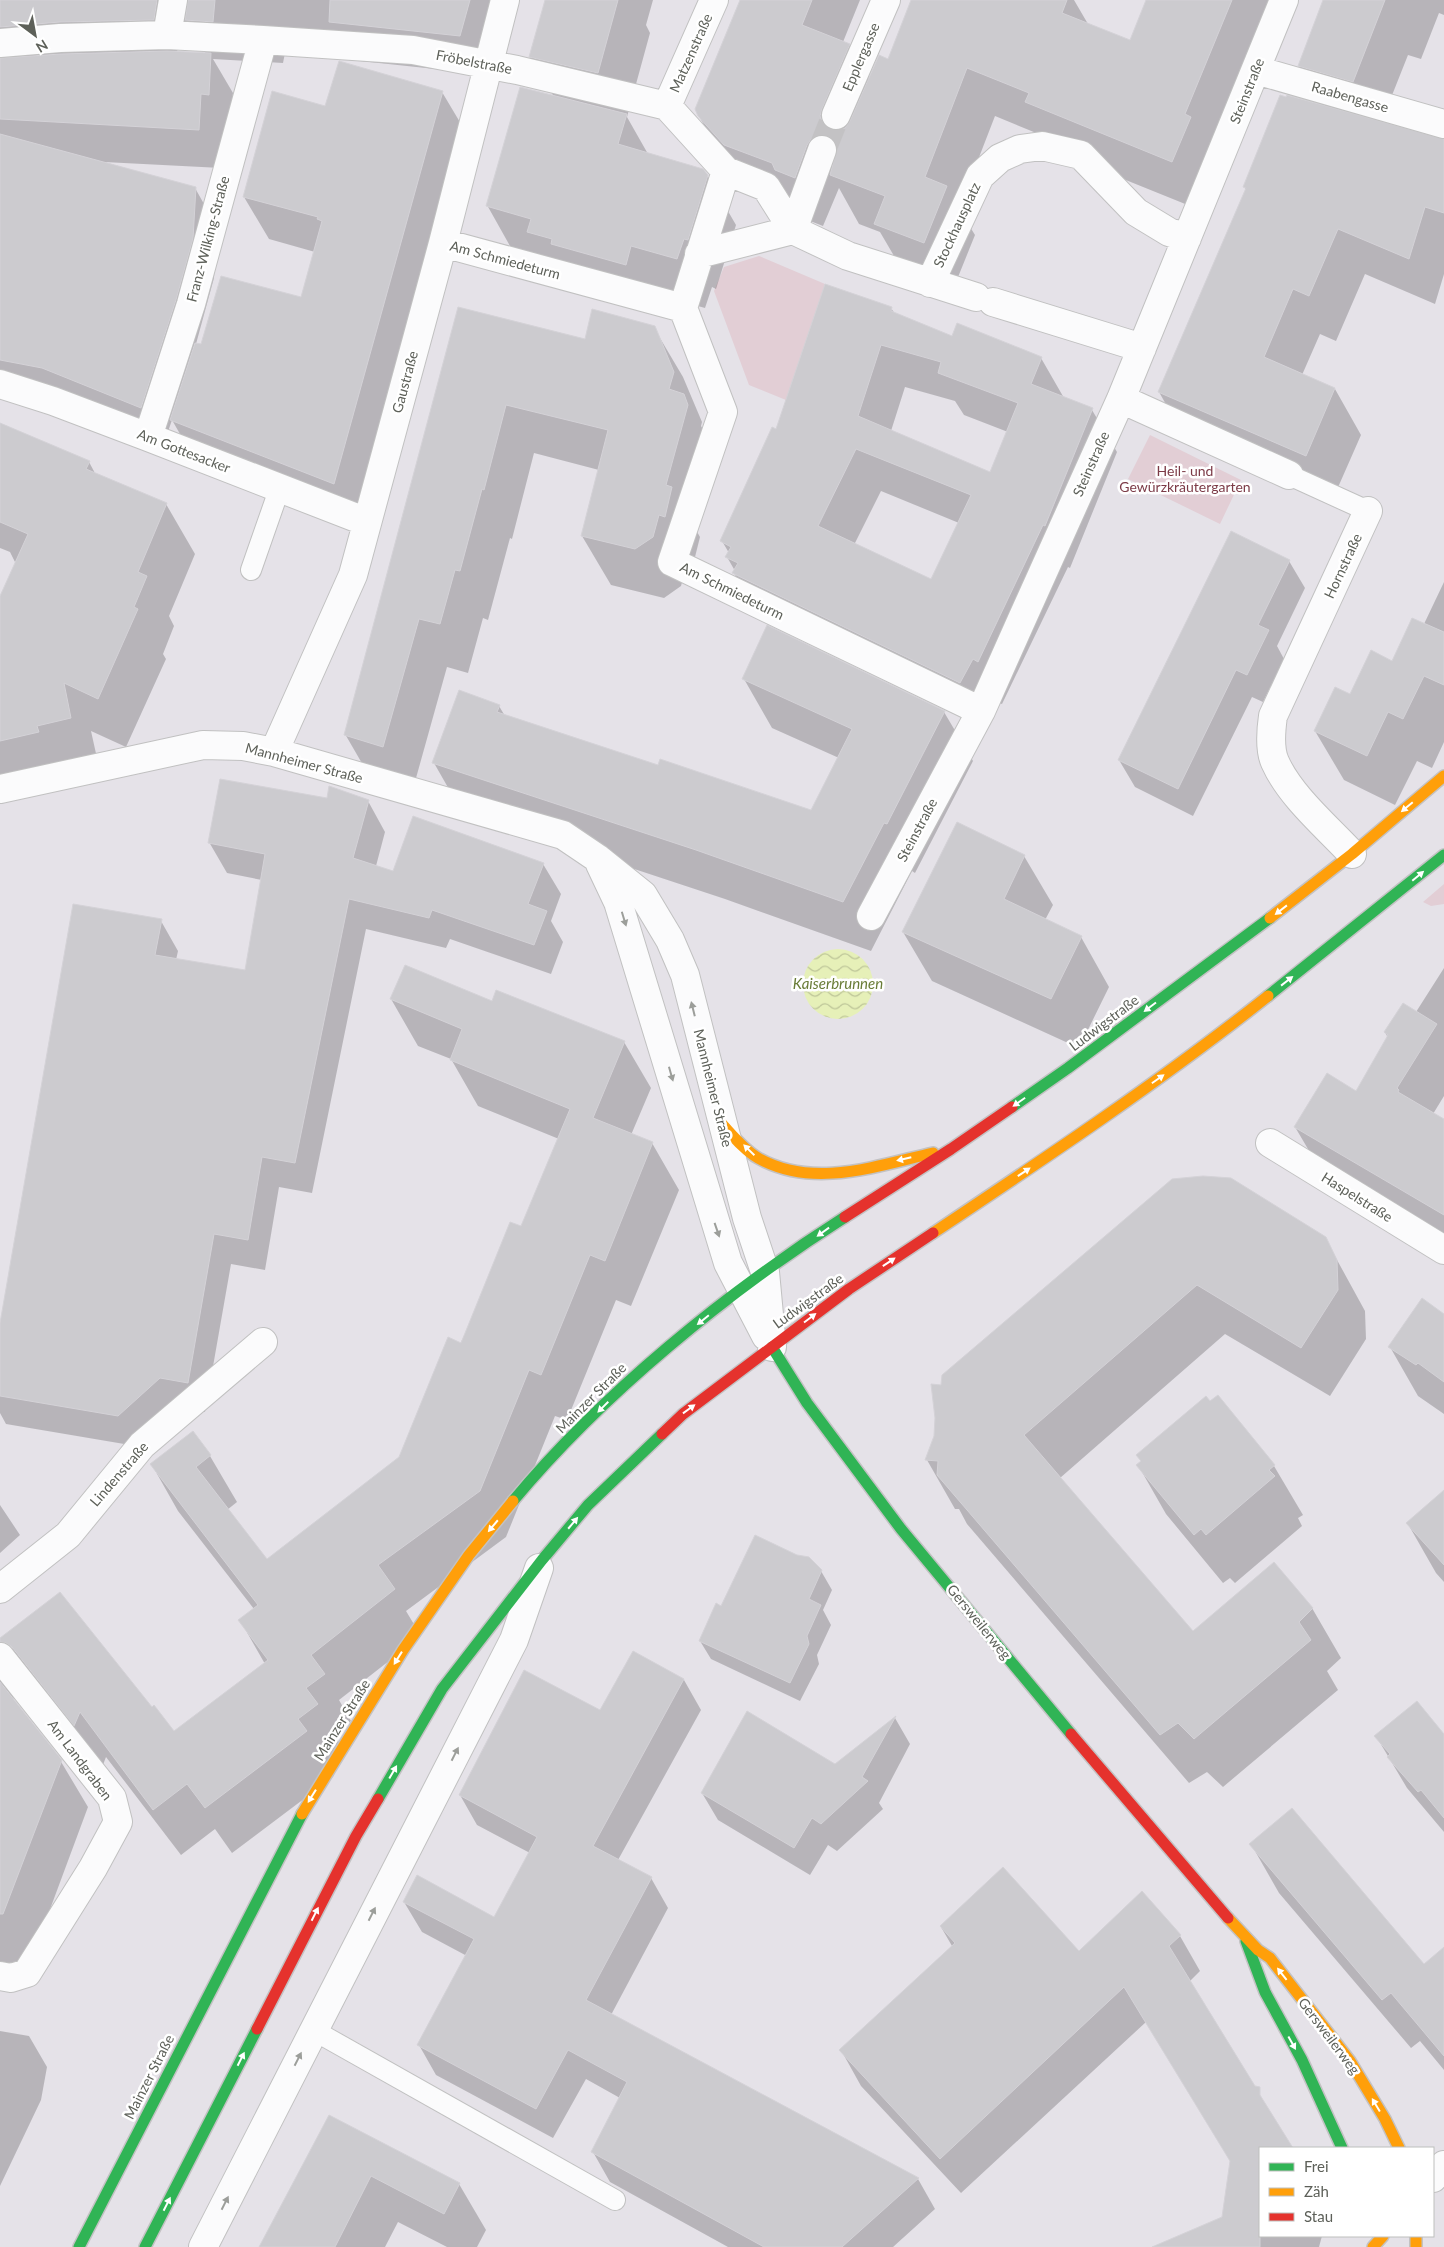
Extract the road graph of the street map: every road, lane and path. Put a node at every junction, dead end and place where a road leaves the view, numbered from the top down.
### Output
1 (173, 0) edge
2 (505, 0) edge
3 (714, 0) edge
4 (886, 0) edge
5 (1284, 0) edge
6 (167, 35) junction
7 (263, 40) junction
8 (0, 43) edge
9 (488, 64) junction
10 (1256, 70) junction
11 (667, 106) junction
12 (836, 115) tunnel mouth
13 (1444, 124) edge
14 (822, 150) tunnel mouth
15 (726, 171) junction
16 (793, 230) junction
17 (1188, 238) junction
18 (443, 243) junction
19 (699, 254) junction
20 (930, 283) junction
21 (683, 308) junction
22 (1142, 348) junction
23 (0, 384) edge
24 (1121, 399) junction
25 (148, 437) junction
26 (1289, 475) joint
27 (280, 487) junction
28 (1368, 511) joint
29 (367, 522) junction
30 (251, 570) dead end
31 (980, 711) junction
32 (274, 752) junction
33 (1444, 776) edge
34 (0, 789) edge
35 (1352, 854) junction
36 (1444, 854) edge
37 (597, 858) junction
38 (871, 916) dead end
39 (722, 1124) junction
40 (1270, 1143) dead end
41 (951, 1148) junction
42 (1440, 1239) edge
43 (765, 1272) junction
44 (741, 1289) junction
45 (263, 1342) dead end
46 (772, 1347) junction
47 (542, 1560) junction
48 (0, 1589) edge
49 (0, 1657) edge
50 (1243, 1935) junction
51 (0, 1976) edge
52 (312, 2032) junction
53 (1342, 2147) edge
54 (1399, 2147) edge
55 (1444, 2165) edge
56 (1434, 2177) edge
57 (615, 2200) dead end
58 (1382, 2237) edge
59 (79, 2246) edge
60 (145, 2247) edge
61 (203, 2247) edge
62 (1373, 2247) edge

1 - 6 street
2 - 9 street, Gaustraße
3 - 11 street, Matzenstraße
4 - 12 street, Epplergasse
5 - 10 street, Steinstraße
6 - 7 street, Fröbelstraße
6 - 8 street, Fröbelstraße
7 - 9 street, Fröbelstraße
7 - 25 street, Franz-Wilking-Straße
9 - 11 street, Fröbelstraße
9 - 18 street, Gaustraße
10 - 13 street, Raabengasse
10 - 17 street, Steinstraße
11 - 15 street
14 - 16 street
15 - 16 street
15 - 19 street
16 - 19 street
16 - 20 street, Stockhausplatz
17 - 20 street, Stockhausplatz
17 - 22 street, Steinstraße
18 - 21 street, Am Schmiedeturm
18 - 29 street, Gaustraße
19 - 21 street
20 - 22 street, Stockhausplatz
21 - 31 street, Am Schmiedeturm
22 - 24 street, Steinstraße
23 - 25 street, Am Gottesacker
24 - 26 street, Hornstraße
24 - 31 street, Steinstraße
25 - 27 street, Am Gottesacker
26 - 28 lane, Hornstraße
27 - 29 street, Am Gottesacker
27 - 30 lane
28 - 35 street, Hornstraße
29 - 32 street, Gaustraße
31 - 38 street, Steinstraße
32 - 34 street, Mannheimer Straße
32 - 37 street, Mannheimer Straße
33 -> 35 main road, Ludwigstraße
35 -> 41 main road, Ludwigstraße
46 -> 36 main road, Ludwigstraße
39 -> 37 street, Mannheimer Straße
37 -> 44 street, Mannheimer Straße
41 -> 39 main road
39 - 43 street, Mannheimer Straße
40 - 42 street, Haspelstraße
41 -> 43 main road, Ludwigstraße
43 - 44 main road, Mainzer Straße
43 - 46 street, Mannheimer Straße
44 - 46 street, Gersweilerweg
44 -> 59 main road, Mainzer Straße
45 - 48 street, Lindenstraße
47 -> 46 main road
46 - 50 main road, Gersweilerweg
52 -> 47 street
60 -> 47 main road
49 - 51 street, Am Landgraben
50 -> 53 main road, Gersweilerweg
54 -> 50 main road, Gersweilerweg
52 - 57 lane
61 -> 52 street
55 - 56 street
58 - 62 main road

